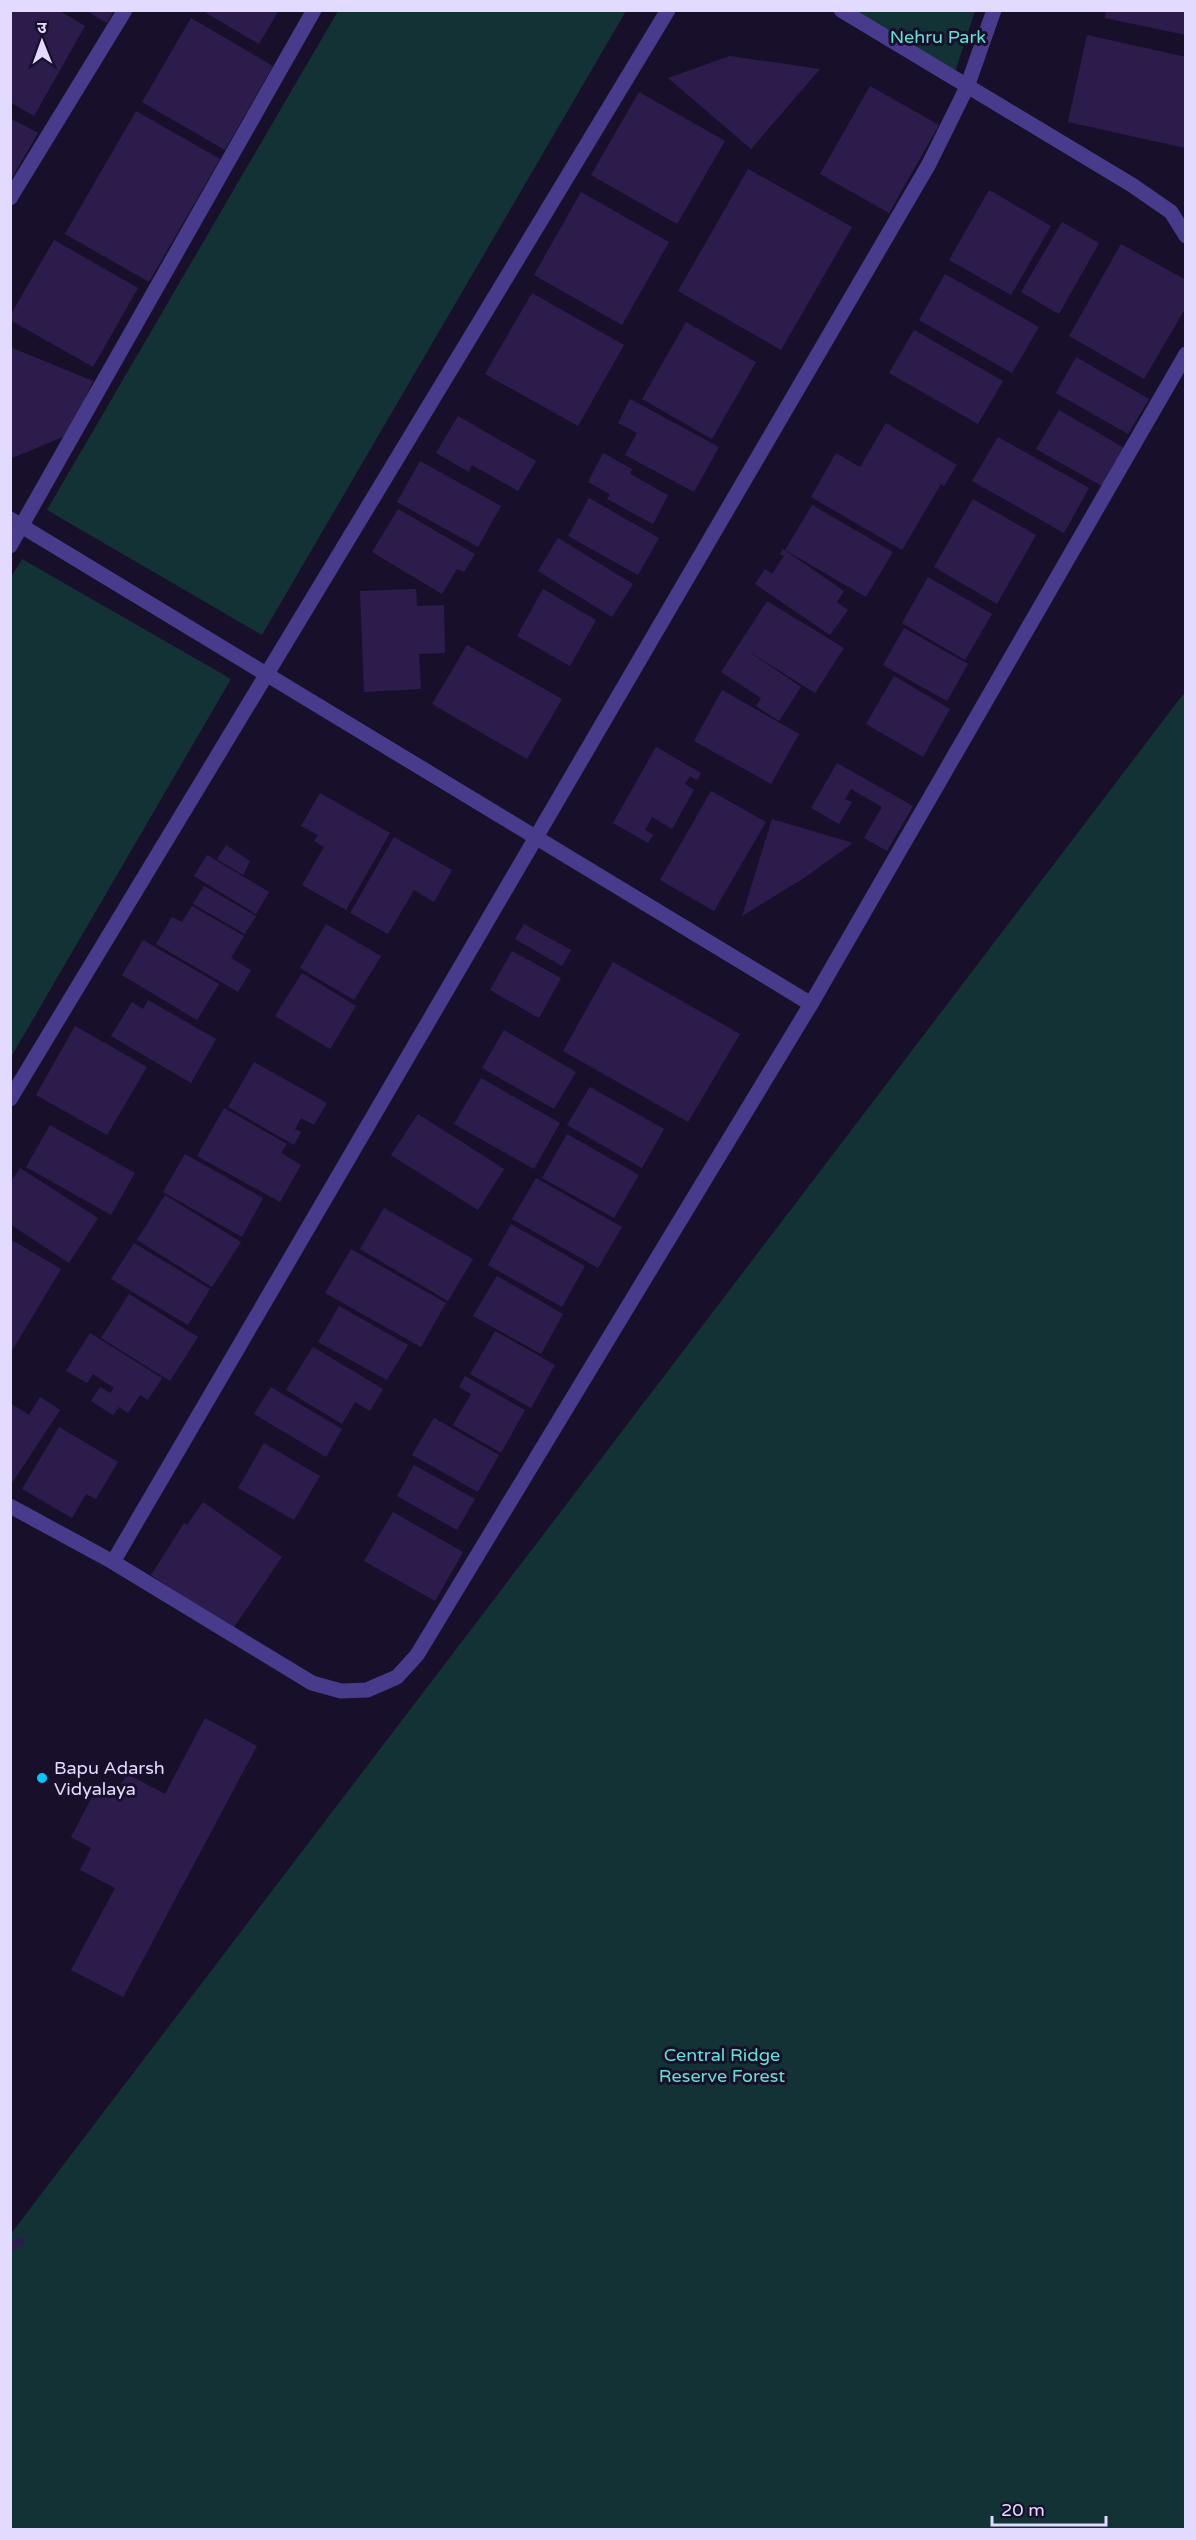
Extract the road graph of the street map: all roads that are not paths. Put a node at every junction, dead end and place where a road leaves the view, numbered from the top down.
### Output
1 (125, 10) edge
2 (314, 10) edge
3 (668, 10) edge
4 (841, 10) edge
5 (994, 10) edge
6 (967, 87) junction
7 (10, 198) edge
8 (1185, 236) edge
9 (1185, 354) edge
10 (17, 522) edge
11 (10, 546) edge
12 (267, 674) junction
13 (534, 837) junction
14 (811, 1004) junction
15 (10, 1099) edge
16 (10, 1506) edge
17 (113, 1562) junction

1 - 7 street
2 - 10 street
3 - 12 street
4 - 6 street
5 - 6 street
6 - 8 street
6 - 13 street
9 - 14 street
10 - 11 street
10 - 12 street
12 - 13 street
12 - 15 street
13 - 14 street
13 - 17 street
14 - 17 street
16 - 17 street

